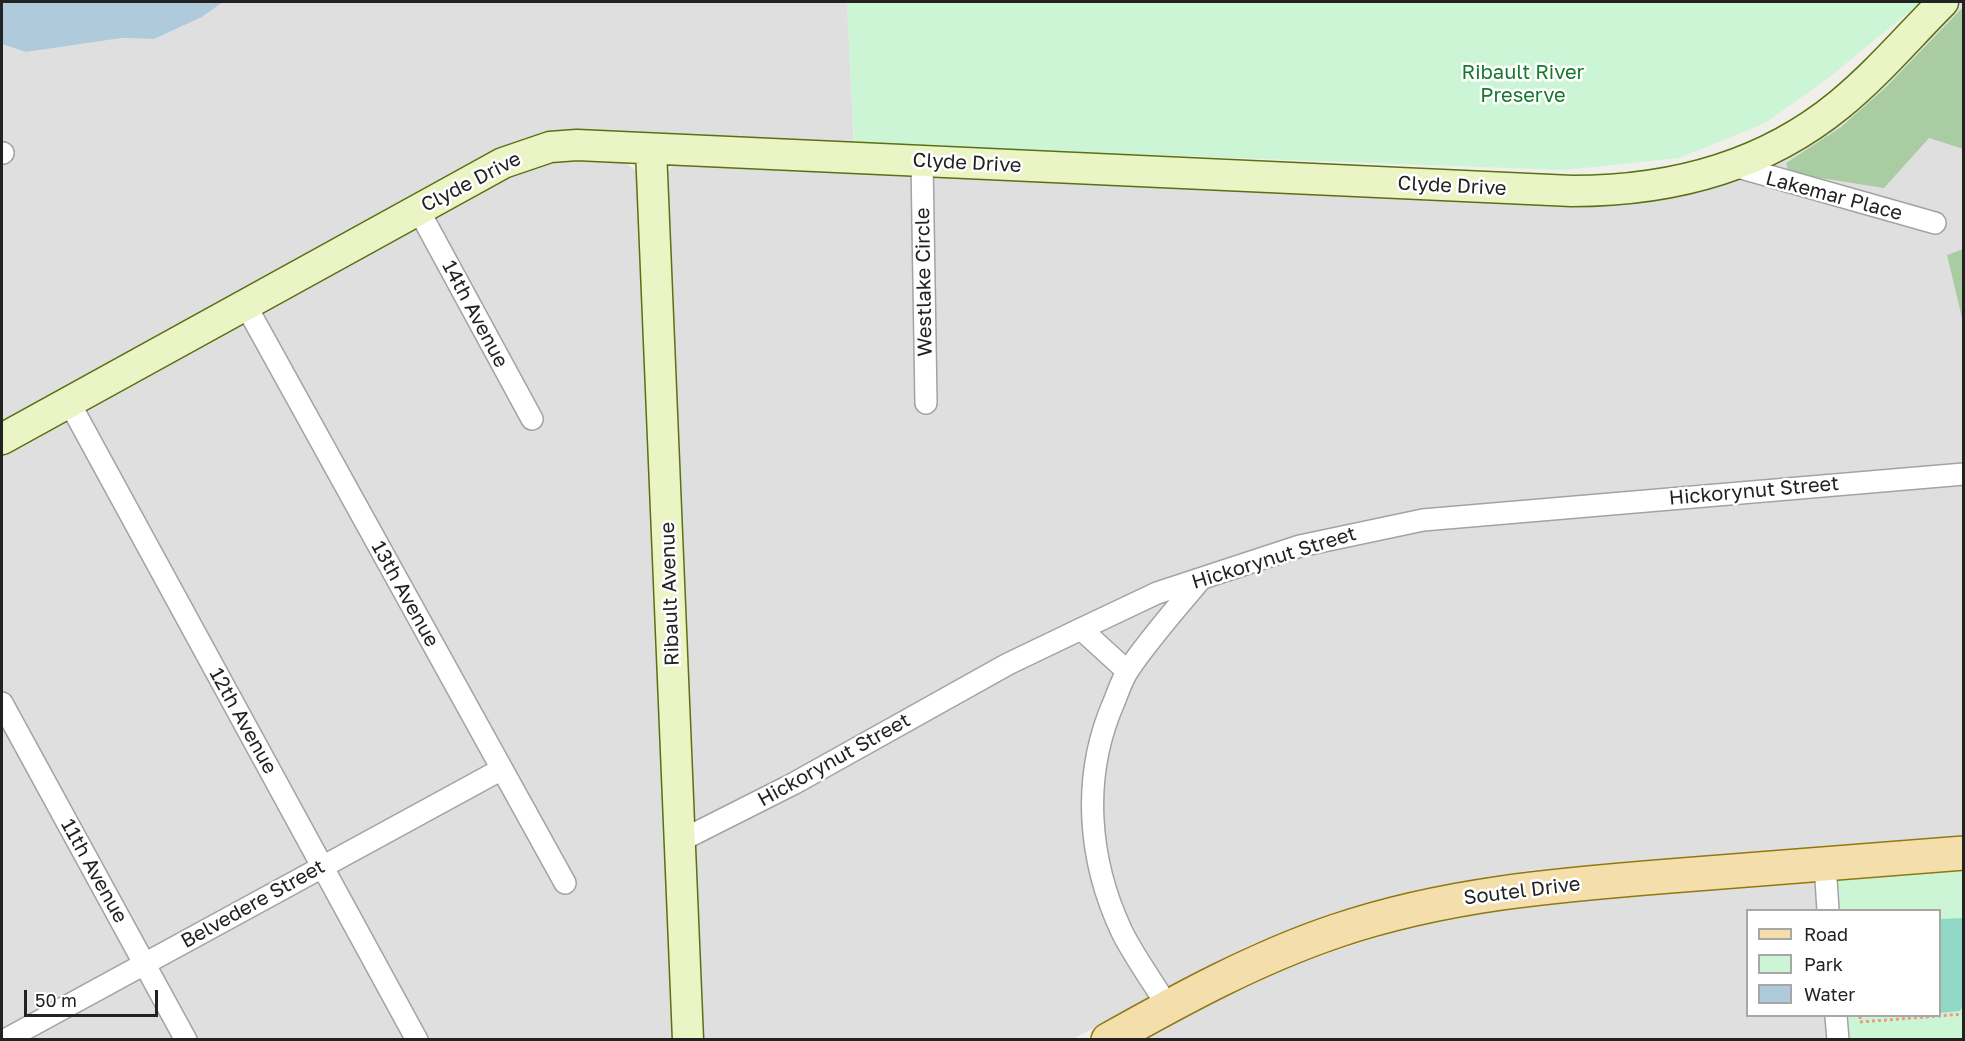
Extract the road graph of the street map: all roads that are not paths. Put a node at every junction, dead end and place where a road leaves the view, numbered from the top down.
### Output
1 (1943, 2) edge
2 (651, 149) junction
3 (922, 161) junction
4 (1734, 166) junction
5 (418, 208) junction
6 (1935, 223) dead end
7 (245, 304) junction
8 (69, 402) junction
9 (926, 403) dead end
10 (532, 419) dead end
11 (2, 439) edge
12 (1964, 474) edge
13 (1200, 580) junction
14 (1081, 629) junction
15 (1127, 671) junction
16 (2, 703) edge
17 (502, 770) junction
18 (680, 841) junction
19 (1964, 852) edge
20 (1825, 864) junction
21 (323, 866) junction
22 (565, 883) dead end
23 (1828, 909) edge
24 (144, 964) junction
25 (1168, 1006) junction
26 (1836, 1017) edge
27 (5, 1040) edge
28 (186, 1040) edge
29 (417, 1040) edge
30 (688, 1040) edge
31 (1108, 1040) edge
32 (1838, 1040) edge

1 - 4 street, Clyde Drive
2 - 3 street, Clyde Drive
2 - 5 street, Clyde Drive
2 - 18 street, Ribault Avenue
3 - 4 street, Clyde Drive
3 - 9 street, Westlake Circle
4 - 6 street, Lakemar Place
5 - 7 street, Clyde Drive
5 - 10 street, 14th Avenue
7 - 8 street, Clyde Drive
7 - 17 street, 13th Avenue
8 - 11 street, Clyde Drive
8 - 21 street, 12th Avenue
12 - 13 street, Hickorynut Street
13 - 14 street, Hickorynut Street
13 - 15 street
14 - 15 street
14 - 18 street, Hickorynut Street
15 - 25 street
16 - 24 street, 11th Avenue
17 - 21 street, Belvedere Street
17 - 22 street, 13th Avenue
18 - 30 street, Ribault Avenue
19 - 20 main road, Soutel Drive
20 - 23 street
20 - 25 main road, Soutel Drive
21 - 24 street, Belvedere Street
21 - 29 street, 12th Avenue
24 - 27 street, Belvedere Street
24 - 28 street, 11th Avenue
25 - 31 main road, Soutel Drive
26 - 32 street

